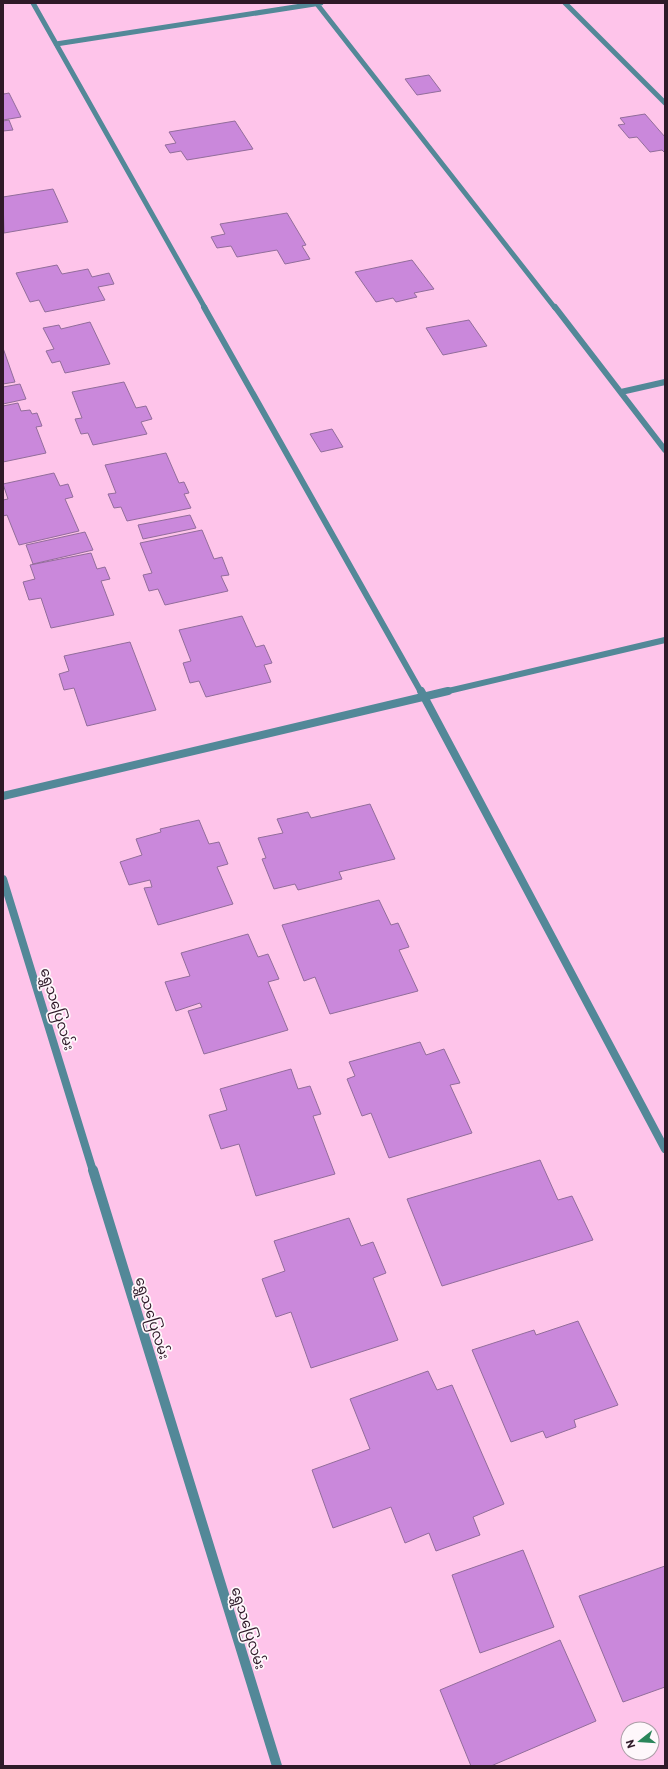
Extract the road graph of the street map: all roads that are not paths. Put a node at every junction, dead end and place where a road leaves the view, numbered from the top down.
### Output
1 (33, 3) edge
2 (319, 3) edge
3 (565, 3) edge
4 (56, 44) junction
5 (665, 103) edge
6 (665, 382) edge
7 (621, 392) junction
8 (665, 450) edge
9 (665, 640) edge
10 (424, 697) junction
11 (3, 796) edge
12 (3, 879) edge
13 (665, 1149) edge
14 (277, 1766) edge

1 - 4 street
2 - 4 street
2 - 7 street
3 - 5 street
4 - 10 street
6 - 7 street
7 - 8 street
9 - 10 street
10 - 11 street
10 - 13 street
12 - 14 street, ရွှေသပြေလမ်း

